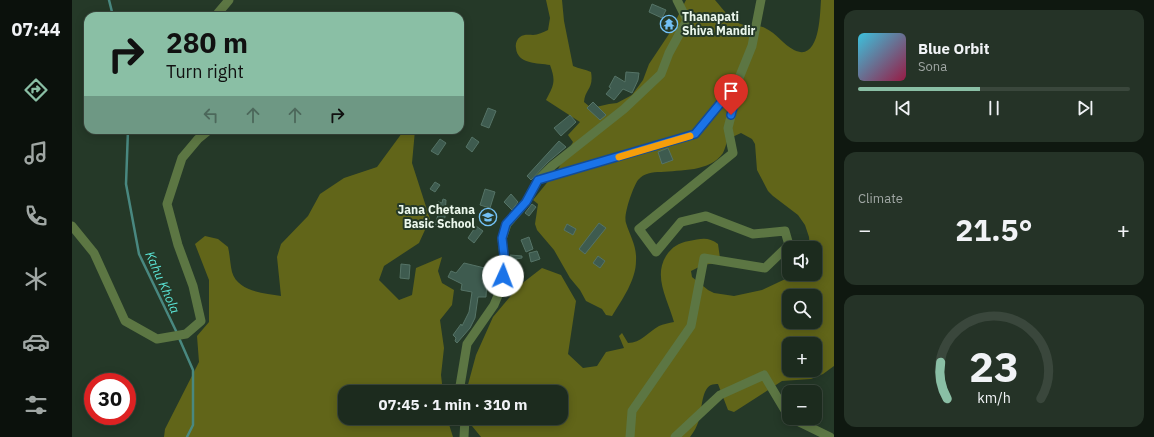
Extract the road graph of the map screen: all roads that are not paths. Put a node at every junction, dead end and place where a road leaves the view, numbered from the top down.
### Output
1 (229, 0) edge
2 (677, 0) edge
3 (761, 0) edge
4 (219, 12) edge
5 (737, 83) junction
6 (204, 134) edge
7 (538, 180) junction
8 (72, 226) edge
9 (460, 385) edge
10 (782, 405) edge
11 (465, 425) edge
12 (805, 425) edge
13 (464, 437) edge
14 (630, 437) edge
15 (675, 437) edge
16 (830, 437) edge

1 - 4 street
2 - 7 street
3 - 5 street
5 - 7 street
5 - 14 street
6 - 8 street
7 - 9 street
10 - 15 street
11 - 13 street
12 - 16 street

